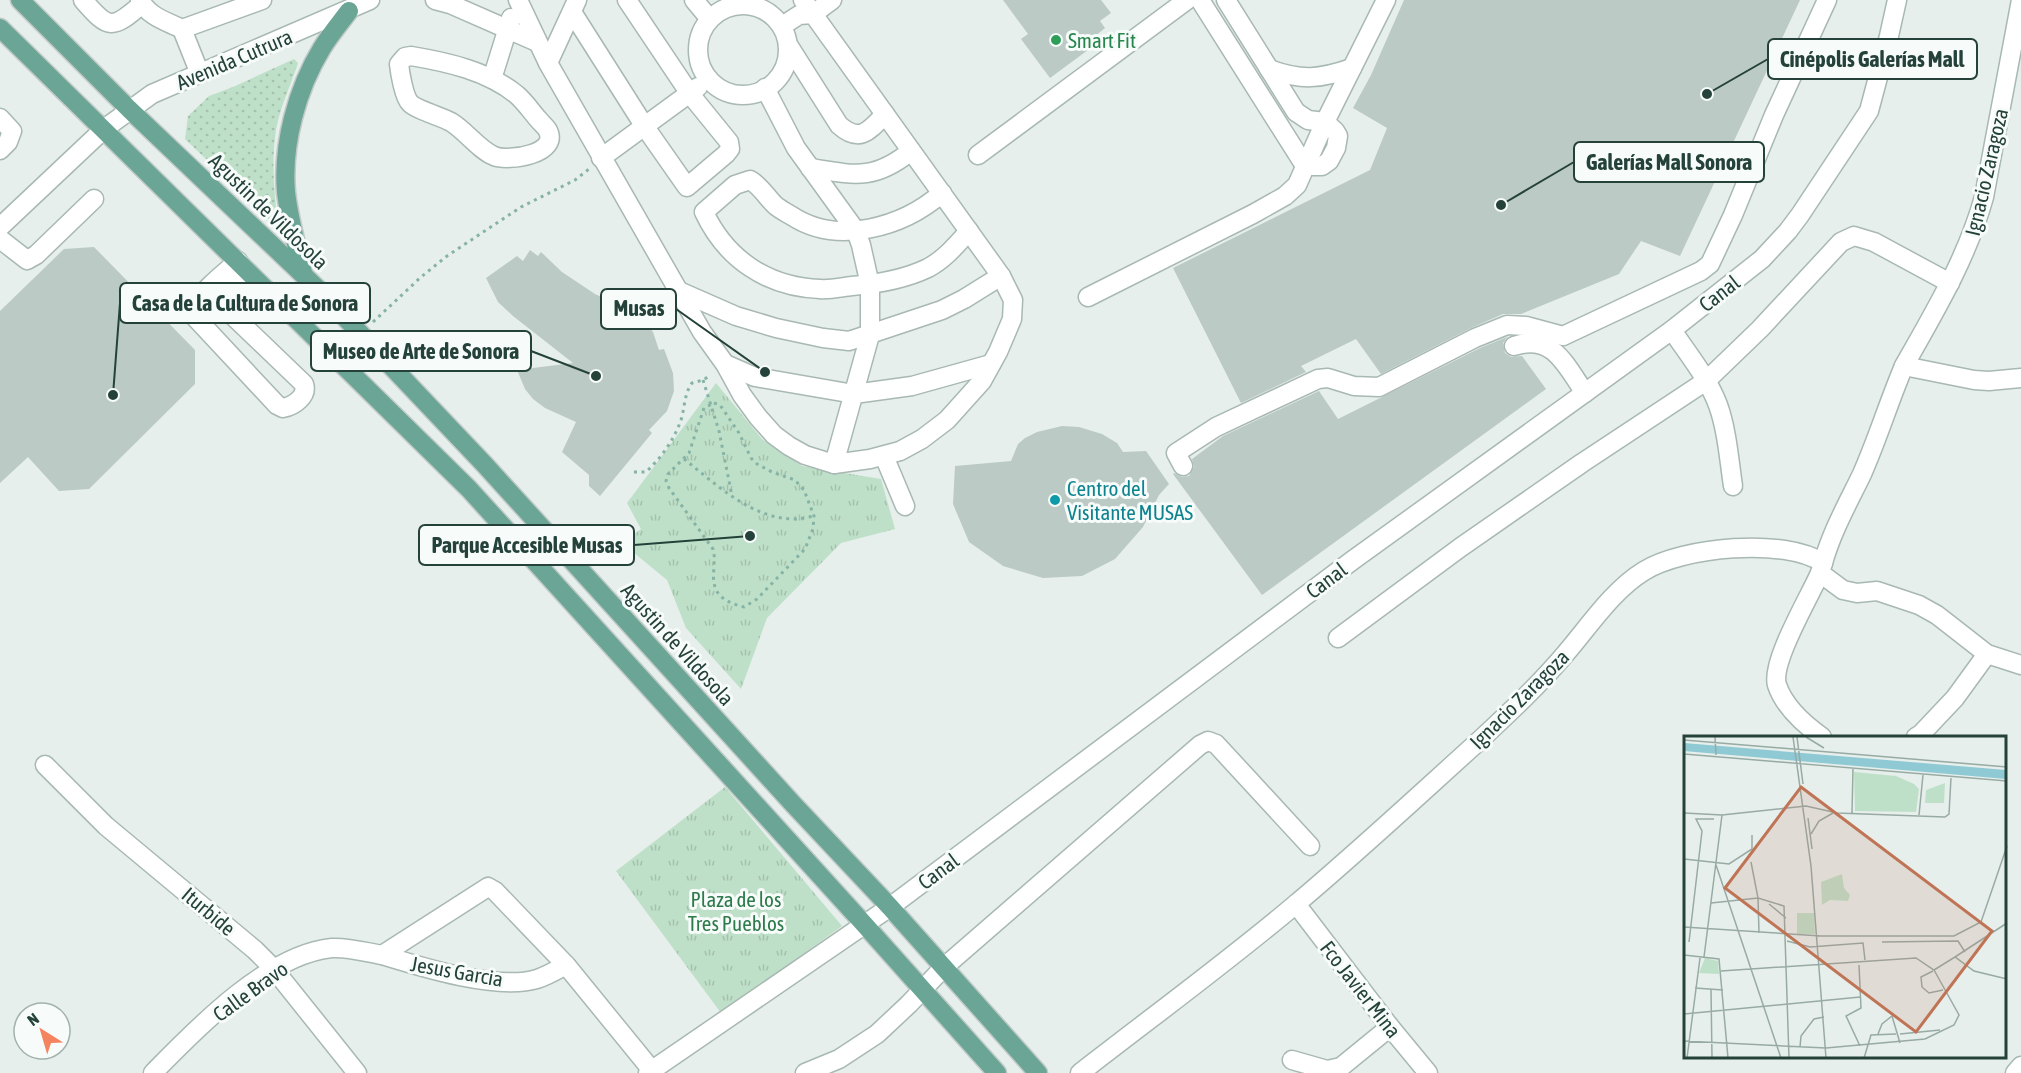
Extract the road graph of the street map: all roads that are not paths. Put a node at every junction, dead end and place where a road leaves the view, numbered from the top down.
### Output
1 (20, 0) edge
2 (84, 0) edge
3 (262, 0) edge
4 (370, 0) edge
5 (435, 0) edge
6 (627, 0) edge
7 (694, 0) edge
8 (832, 0) edge
9 (1187, 0) edge
10 (1200, 0) edge
11 (1226, 0) edge
12 (1386, 0) edge
13 (1827, 0) edge
14 (1897, 0) edge
15 (2021, 0) edge
16 (141, 2) edge
17 (762, 5) edge
18 (575, 6) edge
19 (808, 7) edge
20 (349, 11) junction
21 (709, 18) junction
22 (782, 26) junction
23 (0, 28) edge
24 (182, 28) junction
25 (507, 28) junction
26 (537, 42) junction
27 (789, 46) junction
28 (548, 63) junction
29 (1352, 68) junction
30 (1269, 69) junction
31 (200, 74) junction
32 (709, 78) junction
33 (492, 79) junction
34 (765, 88) junction
35 (690, 94) junction
36 (129, 109) junction
37 (885, 114) junction
38 (0, 118) edge
39 (1325, 122) junction
40 (645, 127) junction
41 (104, 129) junction
42 (0, 150) edge
43 (911, 151) junction
44 (978, 155) dead end
45 (601, 158) junction
46 (1305, 166) junction
47 (810, 168) junction
48 (687, 187) junction
49 (942, 193) junction
50 (94, 199) dead end
51 (704, 212) junction
52 (2, 221) edge
53 (856, 231) junction
54 (969, 231) junction
55 (0, 239) edge
56 (243, 267) junction
57 (303, 273) junction
58 (1001, 276) junction
59 (1950, 283) junction
60 (870, 285) junction
61 (679, 291) junction
62 (212, 296) junction
63 (1088, 297) dead end
64 (1672, 330) junction
65 (870, 335) junction
66 (1518, 351) dead end
67 (725, 364) junction
68 (991, 364) junction
69 (1904, 366) junction
70 (2021, 378) edge
71 (1706, 381) junction
72 (854, 394) junction
73 (1580, 397) junction
74 (884, 456) junction
75 (1180, 460) dead end
76 (834, 464) junction
77 (1733, 486) dead end
78 (905, 506) dead end
79 (1822, 568) junction
80 (1338, 638) dead end
81 (1987, 654) junction
82 (2021, 665) edge
83 (1821, 736) edge
84 (1918, 736) edge
85 (45, 765) dead end
86 (1310, 846) dead end
87 (1296, 904) junction
88 (891, 907) junction
89 (864, 924) junction
90 (382, 955) junction
91 (566, 965) junction
92 (273, 968) junction
93 (943, 968) junction
94 (923, 989) junction
95 (1389, 1027) junction
96 (1292, 1060) dead end
97 (2021, 1066) edge
98 (652, 1072) edge
99 (153, 1073) edge
100 (357, 1073) edge
101 (805, 1073) edge
102 (997, 1073) edge
103 (1038, 1073) edge
104 (1080, 1073) edge
105 (1428, 1073) edge
106 (2015, 1073) edge

1 - 36 main road, Agustin de Vildosola
2 - 16 street
3 - 24 street
4 - 20 street, Avenida Cutrura
5 - 25 street
6 - 35 street
7 - 21 street
8 - 19 street
9 - 44 street
10 - 46 street
11 - 30 street
12 - 29 street
13 - 75 street
14 - 64 street, Canal
15 - 59 street, Ignacio Zaragoza
16 - 24 street
17 - 21 street
17 - 22 street
18 - 28 street
18 - 40 street
19 - 22 street
19 - 37 street
20 - 31 street, Avenida Cutrura
20 - 57 main road
21 - 32 street
22 - 27 street
23 - 41 main road
24 - 31 street
25 - 26 street
25 - 26 street
25 - 33 street
26 - 28 street
27 - 34 street
27 - 37 street
28 - 45 street
29 - 30 street
29 - 39 street
30 - 39 street
31 - 36 street, Avenida Cutrura
32 - 34 street
32 - 35 street
33 - 33 street
34 - 47 street
35 - 40 street
35 - 48 street
36 - 41 street, Avenida Cutrura
36 - 57 main road, Agustin de Vildosola
37 - 43 street
38 - 42 street
39 - 46 street
40 - 45 street
40 - 48 street
41 - 52 street, Avenida Cutrura
41 - 56 main road
43 - 47 street
43 - 49 street
45 - 61 street
46 - 63 street
47 - 53 street
48 - 51 street
49 - 53 street
49 - 54 street
50 - 55 street
51 - 53 street
51 - 60 street
53 - 60 street
54 - 58 street
54 - 60 street
56 - 62 street
56 - 89 main road
57 - 88 main road, Agustin de Vildosola
58 - 65 street
58 - 68 street
59 - 69 street, Ignacio Zaragoza
59 - 71 street
60 - 65 street
61 - 65 street
61 - 67 street
62 - 62 street
64 - 71 street
64 - 73 street, Canal
65 - 72 street
66 - 73 street
67 - 72 street
67 - 76 street
68 - 72 street
68 - 74 street
69 - 70 street
69 - 79 street, Ignacio Zaragoza
71 - 77 street
71 - 80 street
72 - 76 street
73 - 88 street, Canal
74 - 76 street
74 - 78 street
79 - 81 street
79 - 83 street
79 - 87 street, Ignacio Zaragoza
81 - 82 street
81 - 84 street
85 - 92 street, Iturbide
86 - 93 street
87 - 95 street, Fco Javier Mina
87 - 104 street, Ignacio Zaragoza
88 - 89 street, Canal
88 - 93 main road, Agustin de Vildosola
89 - 94 main road
89 - 98 street, Canal
90 - 91 street, Jesus Garcia
90 - 91 street
90 - 92 street, Calle Bravo
91 - 98 street
92 - 99 street, Calle Bravo
92 - 100 street, Iturbide
93 - 94 street
93 - 103 main road, Agustin de Vildosola
94 - 101 street
94 - 102 main road
95 - 96 street
95 - 105 street, Fco Javier Mina
97 - 106 street

